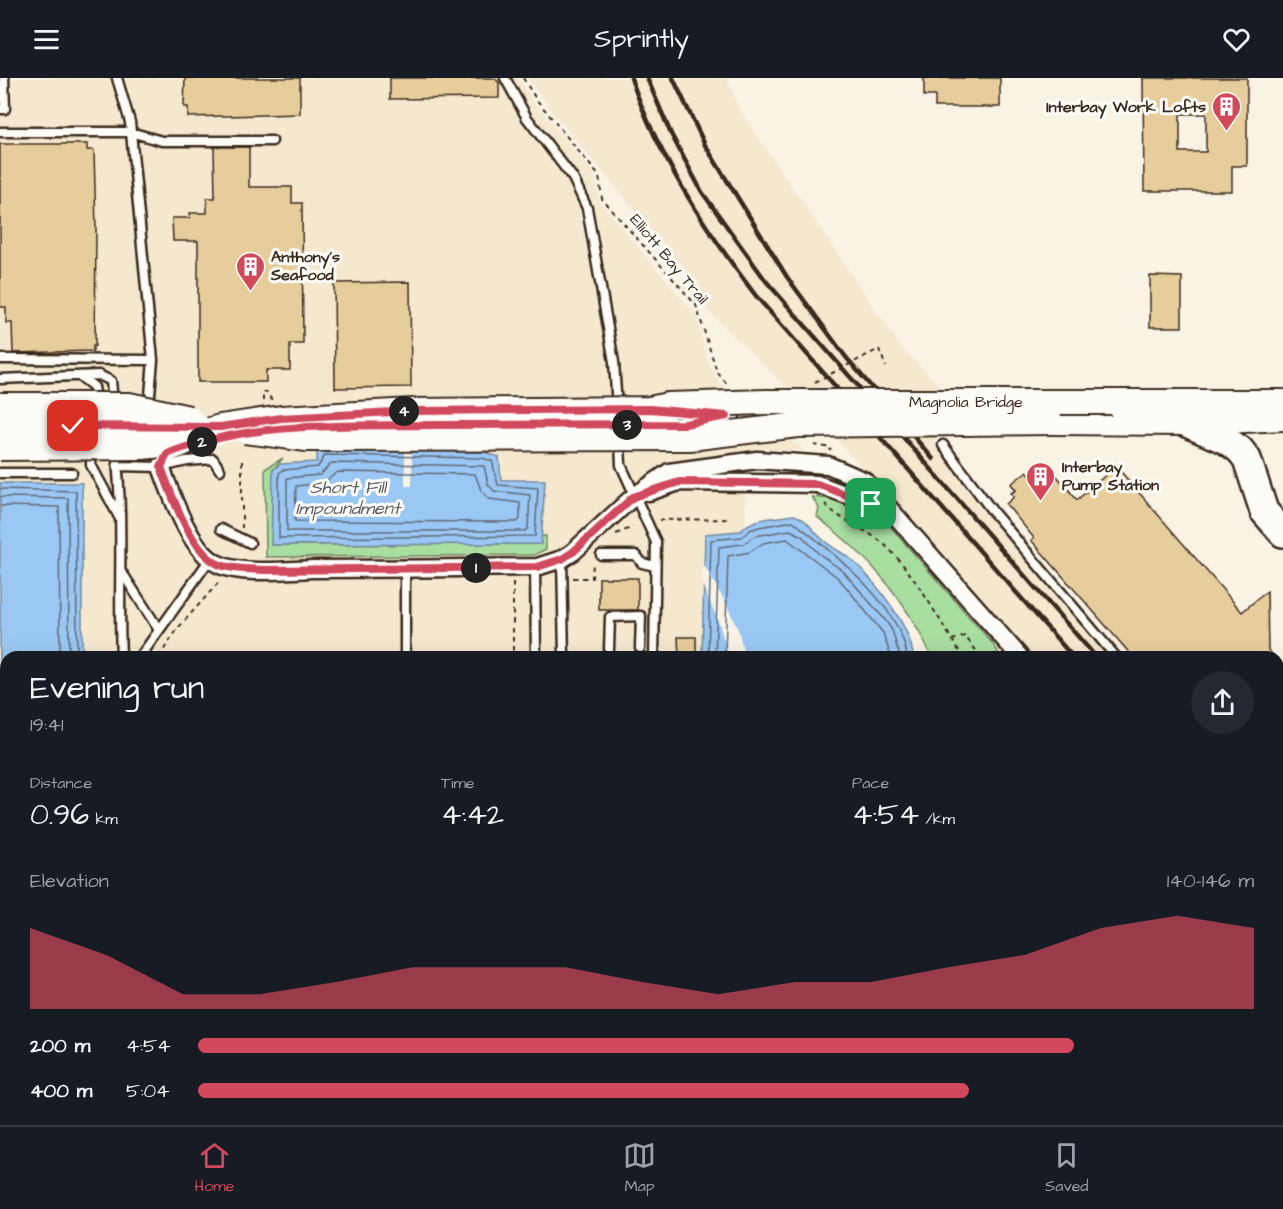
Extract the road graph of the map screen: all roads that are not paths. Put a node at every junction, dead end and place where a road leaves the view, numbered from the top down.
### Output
1 (4, 78) edge
2 (117, 78) edge
3 (506, 78) edge
4 (0, 109) edge
5 (0, 132) edge
6 (130, 132) junction
7 (272, 141) dead end
8 (0, 359) edge
9 (153, 360) junction
10 (80, 376) junction
11 (0, 379) edge
12 (810, 394) junction
13 (1283, 402) edge
14 (0, 405) edge
15 (650, 409) junction
16 (727, 416) junction
17 (1283, 418) edge
18 (1187, 423) junction
19 (685, 424) junction
20 (0, 426) edge
21 (220, 427) junction
22 (774, 428) junction
23 (95, 431) dead end
24 (803, 435) junction
25 (93, 442) dead end
26 (943, 445) dead end
27 (0, 448) edge
28 (118, 466) junction
29 (161, 467) junction
30 (220, 470) dead end
31 (0, 473) edge
32 (72, 473) dead end
33 (849, 473) junction
34 (843, 492) junction
35 (633, 497) junction
36 (120, 520) junction
37 (902, 522) junction
38 (221, 529) dead end
39 (1283, 533) edge
40 (250, 543) dead end
41 (601, 555) dead end
42 (210, 559) junction
43 (562, 559) junction
44 (656, 566) junction
45 (535, 567) junction
46 (405, 568) junction
47 (122, 570) junction
48 (641, 616) junction
49 (655, 616) junction
50 (159, 630) junction
51 (640, 648) dead end
52 (609, 650) dead end
53 (122, 651) edge
54 (144, 651) edge
55 (405, 651) edge
56 (536, 651) edge
57 (564, 651) edge
58 (654, 651) edge
59 (1015, 651) edge
60 (1111, 651) edge

1 - 4 lane
2 - 6 lane
3 - 35 lane
5 - 6 lane
6 - 7 lane
6 - 9 lane
8 - 9 lane
9 - 29 lane
10 - 11 lane
10 - 23 lane
10 - 28 lane
12 - 13 main road, Magnolia Bridge, bridge
12 - 15 main road, Magnolia Bridge, bridge
12 - 16 main road
14 - 21 main road, bridge
15 - 16 main road, Magnolia Bridge
15 - 21 main road, Magnolia Bridge, bridge
16 - 19 main road
16 - 24 main road, Magnolia Bridge, bridge
17 - 18 main road, Magnolia Bridge
18 - 24 main road, Magnolia Bridge, bridge
18 - 39 main road
19 - 22 main road, bridge
19 - 29 street, bridge
20 - 21 main road, Magnolia Bridge, bridge
21 - 22 main road, Magnolia Bridge, bridge
21 - 27 main road, bridge
22 - 24 main road, Magnolia Bridge, bridge
25 - 36 lane
26 - 60 lane
28 - 29 lane
28 - 36 lane
29 - 30 lane
29 - 42 street
31 - 32 lane
33 - 34 street
33 - 35 street
33 - 37 street
34 - 35 street
34 - 37 street
35 - 43 street
35 - 44 lane
36 - 47 lane
37 - 59 street
38 - 40 lane
41 - 44 lane
42 - 46 street
42 - 50 lane
43 - 45 street
43 - 57 lane
44 - 49 lane
45 - 46 street
45 - 56 lane
46 - 55 lane
47 - 50 lane
47 - 53 lane
48 - 49 lane
48 - 51 lane
48 - 52 lane
49 - 58 lane
50 - 54 lane

